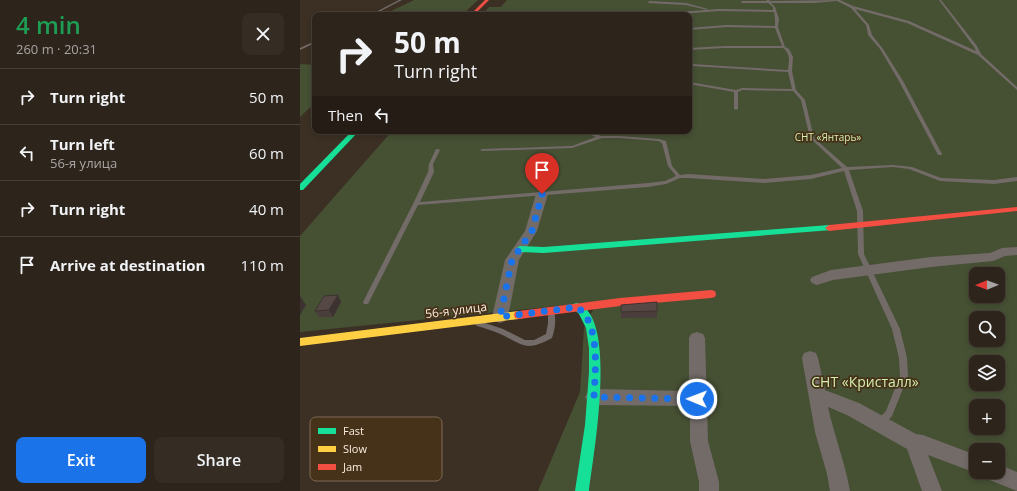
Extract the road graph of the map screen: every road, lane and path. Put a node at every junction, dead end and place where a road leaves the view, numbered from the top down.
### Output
1 (401, 0) edge
2 (488, 0) edge
3 (767, 0) edge
4 (837, 0) edge
5 (940, 0) edge
6 (649, 2) dead end
7 (742, 2) dead end
8 (852, 7) junction
9 (719, 10) junction
10 (774, 11) junction
11 (377, 12) edge
12 (475, 12) edge
13 (692, 12) edge
14 (776, 27) junction
15 (692, 29) edge
16 (715, 42) dead end
17 (312, 43) edge
18 (716, 47) junction
19 (784, 48) junction
20 (300, 49) edge
21 (692, 49) edge
22 (979, 54) junction
23 (692, 65) dead end
24 (790, 71) junction
25 (692, 84) edge
26 (1017, 89) edge
27 (794, 90) junction
28 (736, 91) junction
29 (736, 108) dead end
30 (353, 134) edge
31 (592, 134) edge
32 (602, 137) junction
33 (438, 150) dead end
34 (482, 150) dead end
35 (940, 154) dead end
36 (846, 169) junction
37 (679, 177) junction
38 (1017, 179) edge
39 (300, 188) edge
40 (542, 194) junction
41 (416, 204) junction
42 (1017, 209) edge
43 (861, 226) junction
44 (520, 249) junction
45 (1017, 251) edge
46 (869, 270) junction
47 (817, 280) dead end
48 (712, 294) dead end
49 (366, 302) dead end
50 (577, 307) junction
51 (551, 310) junction
52 (500, 317) junction
53 (468, 321) junction
54 (697, 338) dead end
55 (300, 342) edge
56 (810, 358) dead end
57 (818, 396) junction
58 (594, 397) junction
59 (697, 399) junction
60 (880, 423) junction
61 (914, 443) junction
62 (969, 461) edge
63 (1005, 477) edge
64 (1017, 482) edge
65 (582, 491) edge
66 (709, 491) edge
67 (840, 491) edge
68 (932, 491) edge

1 - 11 lane
2 - 12 street
3 - 4 lane
3 - 7 lane
3 - 10 lane
4 - 8 lane
5 - 22 lane
6 - 9 lane
8 - 22 lane
8 - 35 lane
9 - 10 lane
9 - 13 lane
10 - 14 lane
14 - 15 lane
14 - 19 lane
16 - 18 lane
17 - 20 lane
18 - 19 lane
18 - 21 lane
19 - 24 lane
22 - 26 lane
23 - 24 lane
24 - 27 lane
25 - 28 lane
27 - 28 lane
27 - 36 lane
28 - 29 lane
30 - 39 street
31 - 32 lane
32 - 34 lane
32 - 37 lane
33 - 41 lane
36 - 37 lane
36 - 38 lane
36 - 43 lane
37 - 40 lane
40 - 41 lane
40 - 44 street
41 - 49 lane
42 - 43 street
43 - 44 street
43 - 46 lane
44 - 52 street
45 - 46 street
46 - 47 street
46 - 60 lane
48 - 50 street, 56-я улица
50 - 51 street, 56-я улица
50 - 58 street
51 - 52 street, 56-я улица
51 - 53 lane
52 - 53 street, 56-я улица
53 - 55 street, 56-я улица
54 - 59 street
56 - 57 street
57 - 60 street
57 - 67 street
58 - 59 street
58 - 65 street
59 - 66 street
60 - 61 street
61 - 62 street
61 - 68 street
63 - 64 street

